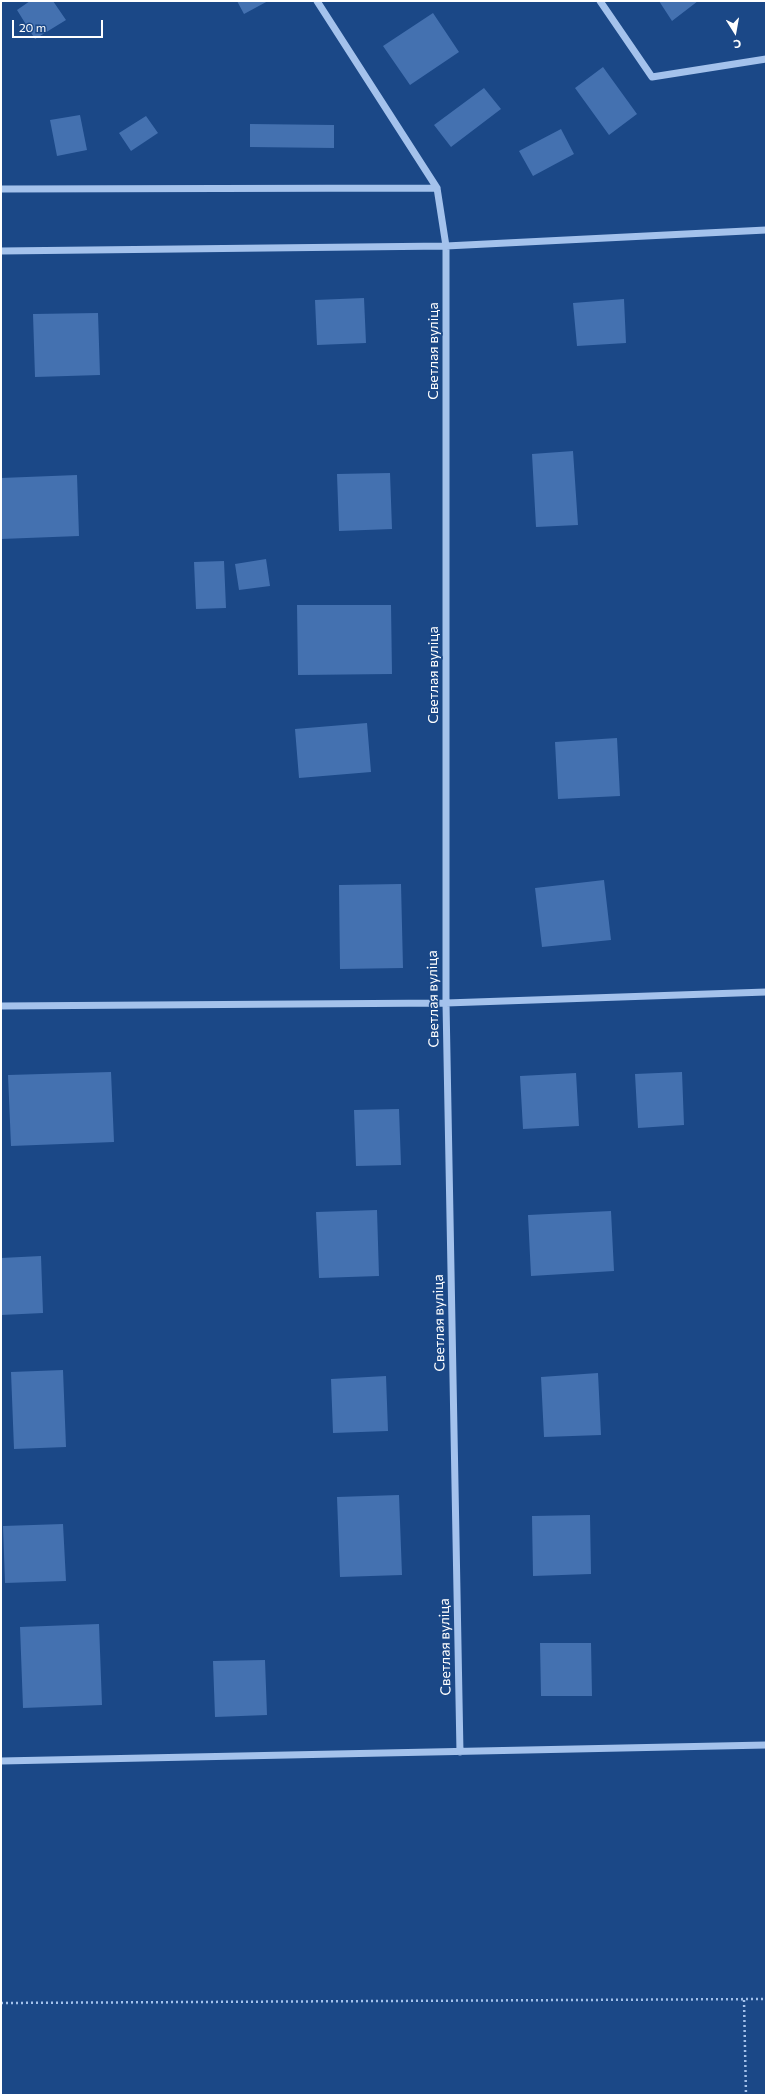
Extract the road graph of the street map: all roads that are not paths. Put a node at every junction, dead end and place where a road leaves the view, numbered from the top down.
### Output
1 (317, 1) edge
2 (600, 1) edge
3 (766, 59) edge
4 (1, 182) edge
5 (437, 188) junction
6 (3, 189) edge
7 (766, 230) edge
8 (446, 246) junction
9 (1, 252) edge
10 (766, 992) edge
11 (446, 1003) junction
12 (1, 1006) edge
13 (766, 1745) edge
14 (460, 1752) junction
15 (1, 1761) edge

1 - 5 street
2 - 3 street
4 - 6 street
5 - 6 street
5 - 8 street, Светлая вуліца
7 - 8 street
8 - 9 street
8 - 11 street, Светлая вуліца
10 - 11 street
11 - 12 street
11 - 14 street, Светлая вуліца
13 - 14 street
14 - 15 street

